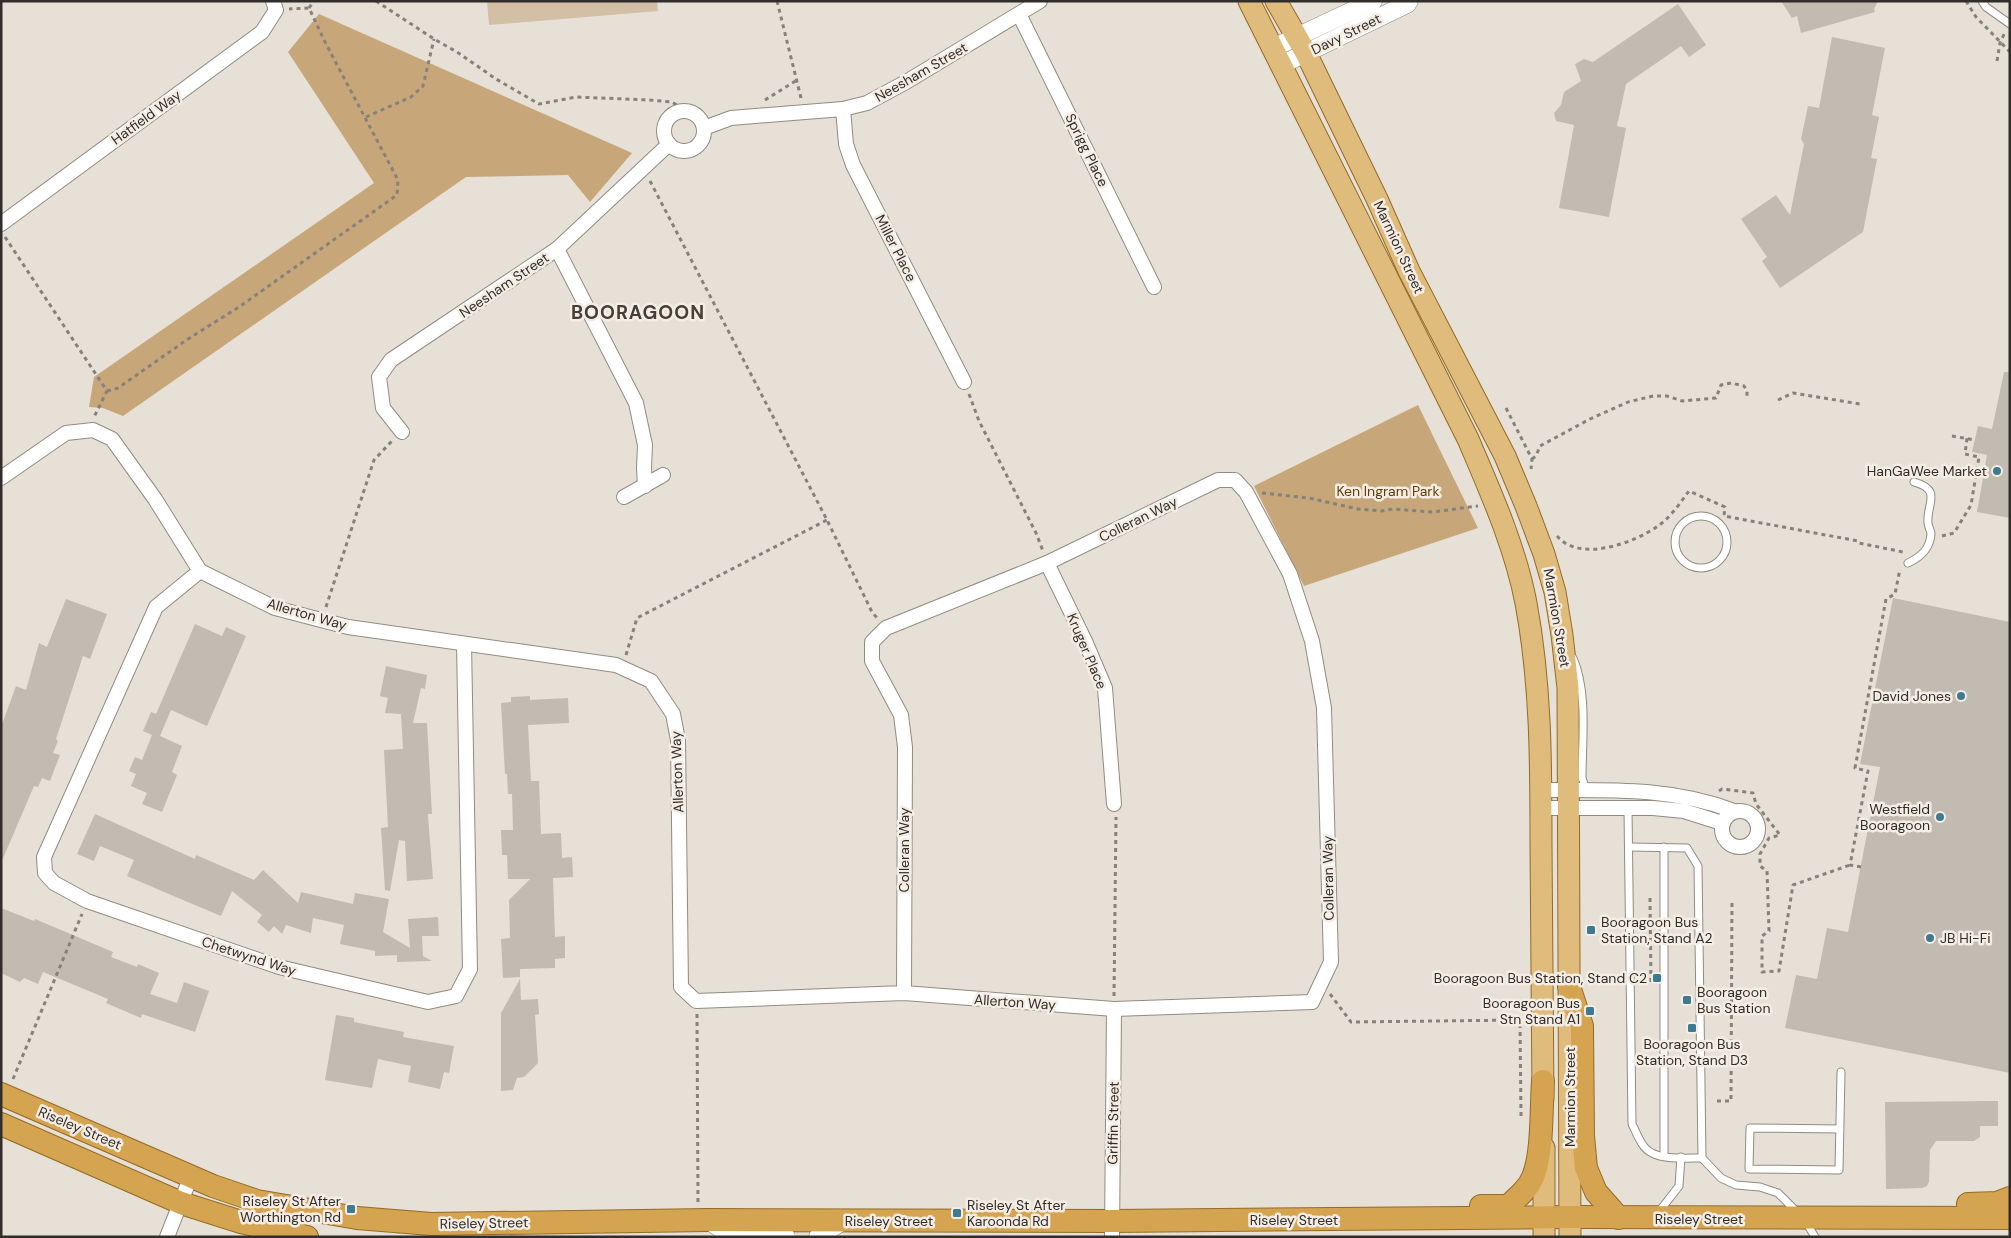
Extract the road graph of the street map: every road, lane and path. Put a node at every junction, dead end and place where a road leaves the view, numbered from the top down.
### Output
1 (314, 1) edge
2 (376, 1) edge
3 (777, 1) edge
4 (1040, 1) edge
5 (1249, 1) edge
6 (1276, 1) edge
7 (1372, 1) edge
8 (1409, 1) edge
9 (1966, 1) edge
10 (1982, 1) edge
11 (274, 6) edge
12 (308, 8) junction
13 (1019, 14) junction
14 (2010, 24) edge
15 (434, 39) junction
16 (2000, 44) junction
17 (1301, 45) junction
18 (2010, 52) edge
19 (1277, 57) junction
20 (1998, 61) dead end
21 (797, 80) junction
22 (842, 109) junction
23 (686, 111) junction
24 (804, 113) junction
25 (366, 117) junction
26 (756, 117) junction
27 (704, 128) junction
28 (669, 144) junction
29 (643, 168) junction
30 (1, 224) edge
31 (1, 232) edge
32 (557, 249) junction
33 (1154, 286) dead end
34 (964, 382) joint
35 (107, 391) junction
36 (1747, 398) dead end
37 (1778, 400) dead end
38 (1860, 404) dead end
39 (93, 430) junction
40 (402, 432) joint
41 (1952, 436) dead end
42 (1967, 438) junction
43 (1975, 440) dead end
44 (1532, 459) dead end
45 (663, 475) dead end
46 (1, 478) edge
47 (1914, 482) dead end
48 (645, 486) junction
49 (1246, 492) junction
50 (624, 497) dead end
51 (1474, 508) dead end
52 (827, 520) junction
53 (1556, 534) dead end
54 (1930, 539) junction
55 (1903, 552) junction
56 (1902, 557) dead end
57 (1905, 562) joint
58 (1047, 563) junction
59 (1689, 565) joint
60 (200, 571) junction
61 (324, 619) junction
62 (886, 628) junction
63 (464, 644) junction
64 (622, 668) junction
65 (1574, 796) junction
66 (1542, 799) junction
67 (1114, 804) joint
68 (1628, 809) junction
69 (1734, 811) junction
70 (1722, 824) junction
71 (1629, 847) junction
72 (1664, 847) junction
73 (1850, 865) junction
74 (1861, 867) dead end
75 (87, 901) junction
76 (1732, 901) dead end
77 (1762, 972) dead end
78 (1322, 984) junction
79 (1569, 986) junction
80 (904, 993) junction
81 (696, 1001) junction
82 (1312, 1002) joint
83 (1114, 1009) junction
84 (1841, 1072) dead end
85 (1543, 1081) junction
86 (4, 1095) edge
87 (1717, 1101) dead end
88 (1, 1124) edge
89 (1521, 1124) dead end
90 (1840, 1129) junction
91 (1664, 1156) junction
92 (1681, 1158) junction
93 (1702, 1158) junction
94 (191, 1176) junction
95 (2010, 1198) edge
96 (181, 1203) junction
97 (703, 1212) junction
98 (1619, 1218) junction
99 (1934, 1218) junction
100 (2010, 1218) edge
101 (1373, 1219) junction
102 (1653, 1219) junction
103 (840, 1222) junction
104 (1544, 1227) edge
105 (1570, 1227) edge
106 (1810, 1228) edge
107 (1112, 1229) edge
108 (167, 1237) edge
109 (307, 1237) edge
110 (786, 1237) edge
111 (818, 1237) edge

1 - 12 path
2 - 15 path
3 - 21 path
4 - 13 street, Neesham Street
5 - 19 main road, Marmion Street
6 - 17 main road, Marmion Street
7 - 17 street, Davy Street
8 - 17 street, Davy Street
9 - 16 path
10 - 14 lane
11 - 12 path
11 - 30 street, Hatfield Way
12 - 25 path
13 - 22 street, Neesham Street
13 - 33 street, Sprigg Place
15 - 23 path
15 - 25 path
16 - 18 path
16 - 20 path
17 - 19 street, Davy Street
17 - 65 main road, Marmion Street
19 - 66 main road, Marmion Street
21 - 24 path
21 - 26 path
22 - 24 street, Neesham Street
22 - 34 street, Miller Place
23 - 27 street
23 - 28 street
24 - 26 street, Neesham Street
25 - 35 path
26 - 27 street, Neesham Street
27 - 28 street
28 - 29 street, Neesham Street
29 - 32 street, Neesham Street
29 - 52 path
31 - 35 path
32 - 40 street, Neesham Street
32 - 48 street
34 - 58 path
35 - 39 path
36 - 44 path
37 - 38 path
39 - 46 street
39 - 60 street
40 - 61 path
41 - 42 path
42 - 43 path
42 - 54 path
45 - 48 street
47 - 54 lane
48 - 50 street
49 - 51 path
49 - 58 street, Colleran Way
49 - 78 street, Colleran Way
52 - 62 path
52 - 64 path
53 - 55 path
54 - 55 path
54 - 57 lane
55 - 56 path
57 - 73 path
58 - 62 street, Colleran Way
58 - 67 street, Kruger Place
59 - 59 lane
60 - 61 street, Allerton Way
60 - 75 street, Chetwynd Way
61 - 63 street, Allerton Way
62 - 80 street, Colleran Way
63 - 64 street, Allerton Way
63 - 75 street, Chetwynd Way
64 - 81 street, Allerton Way
65 - 66 street
65 - 68 street
65 - 69 street
65 - 79 main road, Marmion Street
66 - 85 main road, Marmion Street
67 - 83 path
68 - 70 street
68 - 71 lane
69 - 70 street
69 - 70 street
71 - 72 lane
71 - 91 lane
72 - 91 lane
72 - 93 lane
73 - 74 path
73 - 77 path
75 - 86 path
76 - 87 path
78 - 82 street, Colleran Way
78 - 89 path
79 - 98 highway
79 - 105 main road, Marmion Street
80 - 81 street, Allerton Way
80 - 83 street, Allerton Way
81 - 97 path
82 - 83 street, Allerton Way
83 - 107 street, Griffin Street
84 - 90 lane
85 - 101 highway
85 - 104 main road, Marmion Street
86 - 94 highway, Riseley Street
88 - 96 highway, Riseley Street
90 - 90 lane
91 - 92 lane
92 - 93 lane
92 - 102 lane
93 - 106 lane
94 - 96 street
94 - 97 highway, Riseley Street
95 - 99 highway
96 - 108 street
96 - 109 highway, Riseley Street
97 - 103 highway, Riseley Street
97 - 110 street
98 - 102 highway, Riseley Street
98 - 105 highway, Riseley Street
99 - 100 highway, Riseley Street
99 - 106 highway, Riseley Street
101 - 104 highway, Riseley Street
101 - 107 highway, Riseley Street
102 - 106 highway, Riseley Street
103 - 107 highway, Riseley Street
103 - 111 street
104 - 105 highway, Riseley Street

